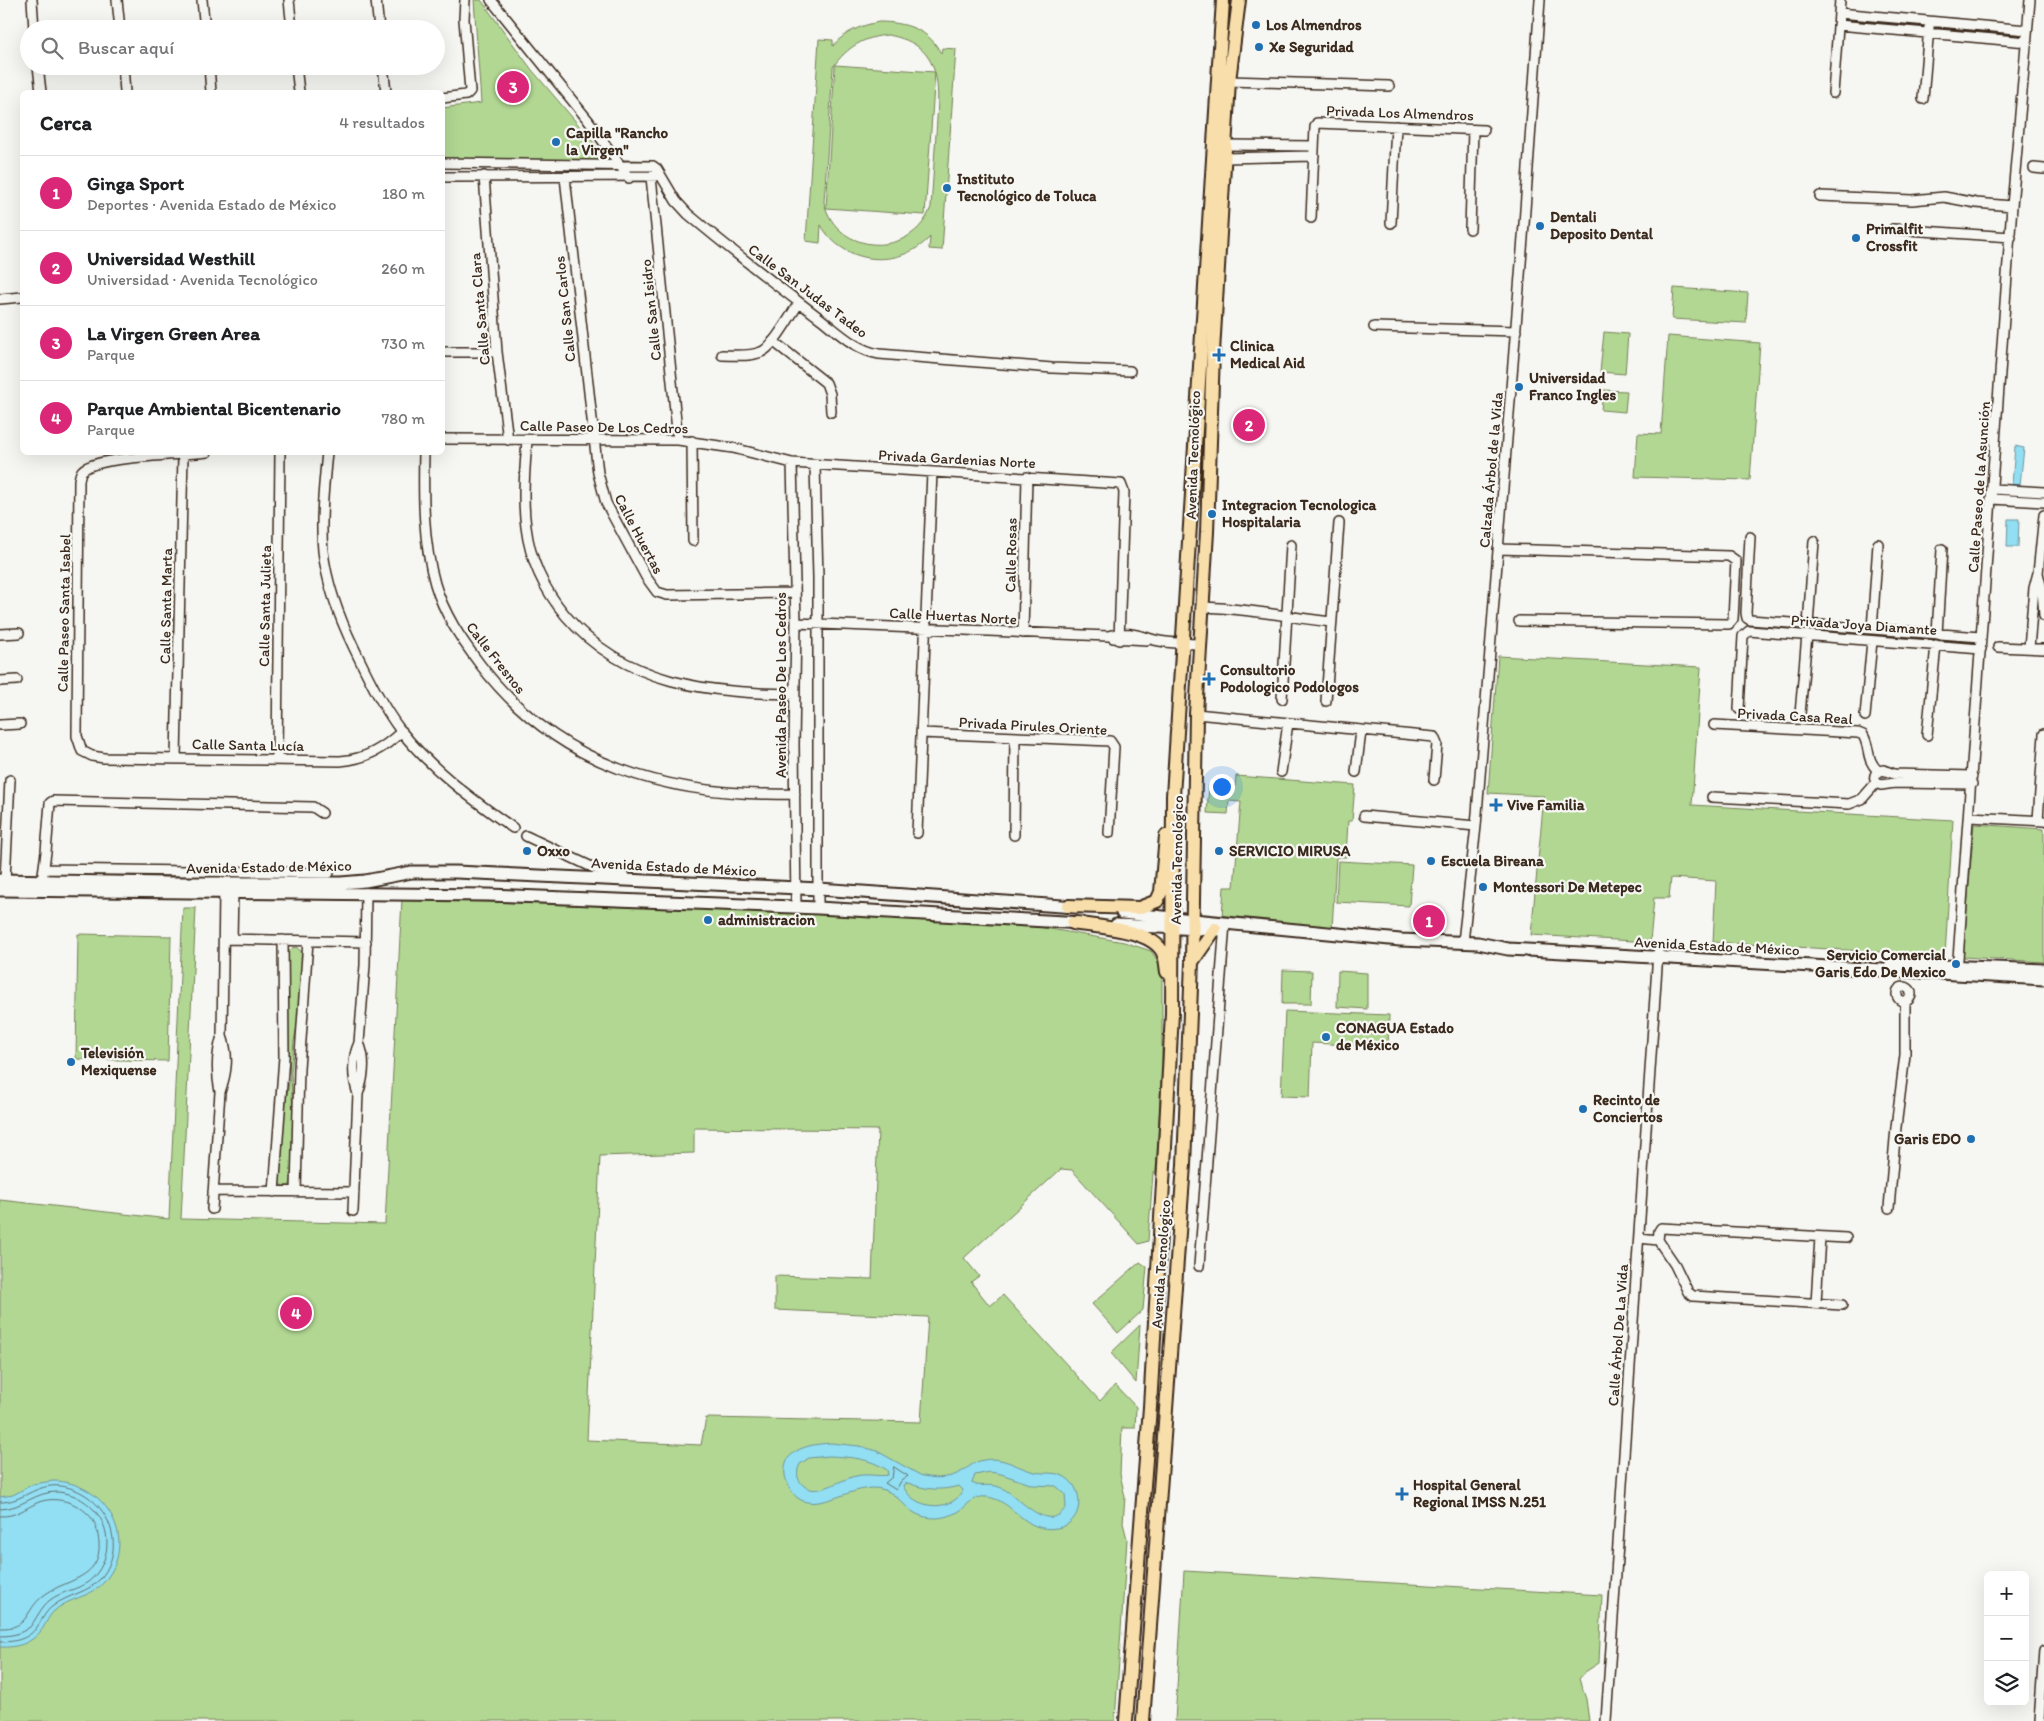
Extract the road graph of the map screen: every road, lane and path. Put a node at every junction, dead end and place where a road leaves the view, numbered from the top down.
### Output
1 (32, 0) edge
2 (117, 0) edge
3 (202, 0) edge
4 (289, 0) edge
5 (376, 0) edge
6 (465, 0) edge
7 (491, 0) edge
8 (1223, 0) edge
9 (1240, 0) edge
10 (1540, 0) edge
11 (1840, 0) edge
12 (2030, 0) edge
13 (1839, 13) junction
14 (33, 20) edge
15 (119, 20) edge
16 (204, 20) edge
17 (291, 20) edge
18 (379, 20) edge
19 (1930, 21) junction
20 (1838, 25) junction
21 (2027, 30) junction
22 (1929, 33) junction
23 (2027, 42) junction
24 (39, 75) edge
25 (124, 75) edge
26 (210, 75) edge
27 (297, 75) edge
28 (384, 75) edge
29 (1229, 81) junction
30 (1390, 86) dead end
31 (41, 90) edge
32 (125, 90) edge
33 (212, 90) edge
34 (299, 90) edge
35 (386, 90) edge
36 (1834, 93) dead end
37 (445, 98) edge
38 (1923, 99) dead end
39 (1396, 126) junction
40 (1473, 130) junction
41 (1484, 130) dead end
42 (1231, 145) junction
43 (1288, 146) junction
44 (1314, 146) junction
45 (1314, 156) junction
46 (1289, 157) junction
47 (1231, 158) junction
48 (445, 163) edge
49 (620, 165) junction
50 (2034, 168) dead end
51 (2044, 169) edge
52 (659, 172) junction
53 (484, 176) junction
54 (564, 176) junction
55 (445, 177) edge
56 (651, 177) junction
57 (629, 178) junction
58 (1820, 196) dead end
59 (2012, 206) junction
60 (1311, 218) dead end
61 (1391, 224) dead end
62 (1470, 229) dead end
63 (1893, 229) dead end
64 (2011, 237) junction
65 (20, 297) edge
66 (0, 299) edge
67 (799, 303) junction
68 (1374, 327) dead end
69 (1516, 331) junction
70 (773, 341) junction
71 (445, 352) edge
72 (497, 352) junction
73 (722, 355) dead end
74 (1130, 371) dead end
75 (831, 412) dead end
76 (445, 439) edge
77 (508, 440) junction
78 (527, 440) junction
79 (593, 440) junction
80 (678, 440) junction
81 (692, 441) junction
82 (154, 455) edge
83 (183, 455) joint
84 (280, 455) edge
85 (327, 455) edge
86 (424, 455) edge
87 (792, 463) junction
88 (815, 465) junction
89 (932, 472) junction
90 (1027, 477) junction
91 (1993, 489) junction
92 (2044, 492) edge
93 (1992, 499) junction
94 (2044, 502) edge
95 (2044, 515) edge
96 (1339, 523) dead end
97 (1750, 537) dead end
98 (693, 541) dead end
99 (1814, 541) dead end
100 (1878, 544) dead end
101 (1291, 545) dead end
102 (1498, 549) junction
103 (1942, 549) dead end
104 (2038, 573) junction
105 (795, 593) junction
106 (1201, 607) junction
107 (2044, 616) edge
108 (1286, 617) junction
109 (1331, 622) junction
110 (1519, 622) dead end
111 (796, 623) junction
112 (818, 623) junction
113 (1808, 625) junction
114 (927, 629) junction
115 (1872, 630) junction
116 (19, 633) dead end
117 (1023, 633) junction
118 (0, 634) edge
119 (1937, 634) junction
120 (1807, 635) junction
121 (1119, 636) junction
122 (1981, 637) junction
123 (1872, 641) junction
124 (1183, 643) junction
125 (1200, 644) junction
126 (1936, 645) junction
127 (1998, 647) dead end
128 (2029, 648) junction
129 (1981, 649) junction
130 (2044, 649) edge
131 (17, 680) dead end
132 (0, 681) edge
133 (795, 694) junction
134 (1282, 699) dead end
135 (1326, 701) dead end
136 (1739, 709) dead end
137 (1196, 714) junction
138 (1800, 714) dead end
139 (1865, 716) dead end
140 (1288, 723) junction
141 (20, 724) dead end
142 (0, 725) edge
143 (1714, 725) dead end
144 (402, 731) junction
145 (1361, 731) junction
146 (922, 733) junction
147 (2044, 734) edge
148 (1927, 735) dead end
149 (1015, 738) junction
150 (86, 754) joint
151 (176, 758) junction
152 (277, 759) junction
153 (1878, 771) junction
154 (1281, 772) dead end
155 (1356, 772) dead end
156 (10, 780) dead end
157 (1434, 780) dead end
158 (1972, 780) junction
159 (1876, 783) junction
160 (795, 794) junction
161 (1173, 796) junction
162 (1712, 797) dead end
163 (322, 813) dead end
164 (1364, 816) dead end
165 (1970, 817) junction
166 (2041, 820) edge
167 (1476, 826) junction
168 (513, 828) dead end
169 (917, 833) dead end
170 (1110, 833) dead end
171 (1014, 835) dead end
172 (526, 836) dead end
173 (44, 869) junction
174 (329, 873) dead end
175 (634, 880) junction
176 (42, 881) junction
177 (2, 883) edge
178 (712, 884) junction
179 (734, 885) junction
180 (797, 888) junction
181 (819, 889) junction
182 (229, 892) junction
183 (366, 893) junction
184 (707, 903) junction
185 (729, 904) junction
186 (1068, 906) junction
187 (796, 907) junction
188 (818, 908) junction
189 (1073, 923) junction
190 (1173, 923) junction
191 (1192, 924) junction
192 (1222, 927) junction
193 (228, 939) junction
194 (283, 940) junction
195 (308, 941) junction
196 (366, 942) junction
197 (1463, 942) junction
198 (1658, 955) junction
199 (1192, 962) junction
200 (2044, 970) edge
201 (1957, 971) junction
202 (1906, 972) junction
203 (2044, 979) edge
204 (1172, 1013) junction
205 (213, 1191) junction
206 (274, 1192) junction
207 (296, 1192) junction
208 (354, 1192) junction
209 (1889, 1208) dead end
210 (212, 1209) dead end
211 (353, 1211) dead end
212 (1820, 1237) junction
213 (1639, 1238) junction
214 (1846, 1238) dead end
215 (1658, 1240) junction
216 (1199, 1266) dead end
217 (1816, 1303) junction
218 (1842, 1305) dead end
219 (2044, 1651) edge
220 (1126, 1721) edge
221 (1143, 1721) edge
222 (1606, 1721) edge
223 (2039, 1721) edge

1 - 14 street
2 - 15 street
3 - 16 street
4 - 17 street
5 - 18 street
6 - 37 street
7 - 49 street
8 - 124 main road, Avenida Tecnológico
9 - 29 main road, Avenida Tecnológico
10 - 69 street, Calzada Árbol de la Vida
11 - 13 street
12 - 21 street, Calle Paseo de la Asunción
13 - 19 street
13 - 20 street
19 - 21 street
19 - 22 street
20 - 22 street
20 - 36 street
21 - 23 street, Calle Paseo de la Asunción
22 - 23 street
22 - 38 street
23 - 59 street, Calle Paseo de la Asunción
24 - 31 street
25 - 32 street
26 - 33 street
27 - 34 street
28 - 35 street
29 - 30 street
29 - 42 main road, Avenida Tecnológico
39 - 40 street, Privada Los Almendros
39 - 44 street, Privada Los Almendros
39 - 61 street
40 - 41 street, Privada Los Almendros
40 - 62 street
42 - 43 street
42 - 47 main road, Avenida Tecnológico
43 - 44 street
43 - 46 street
44 - 45 street
45 - 46 street
45 - 60 street
46 - 47 street
47 - 106 main road, Avenida Tecnológico
48 - 49 street
49 - 52 street
49 - 57 street
50 - 51 street
52 - 56 street
52 - 67 street, Calle San Judas Tadeo
53 - 54 street
53 - 55 street
53 - 72 street, Calle Santa Clara
54 - 57 street
54 - 79 street, Calle San Carlos
56 - 57 street
56 - 80 street, Calle San Isidro
58 - 59 street
59 - 64 street, Calle Paseo de la Asunción
63 - 64 street
64 - 91 street, Calle Paseo de la Asunción
65 - 66 street
67 - 70 street
67 - 74 street, Calle San Judas Tadeo
68 - 69 street
69 - 102 street, Calzada Árbol de la Vida
70 - 73 street
70 - 75 street
71 - 72 street
72 - 77 street, Calle Santa Clara
76 - 77 street, Calle Paseo De Los Cedros
77 - 78 street, Calle Paseo De Los Cedros
78 - 79 street, Calle Paseo De Los Cedros
78 - 133 street
79 - 80 street, Calle Paseo De Los Cedros
79 - 105 street, Calle Huertas
80 - 81 street, Calle Paseo De Los Cedros
81 - 87 street, Calle Paseo De Los Cedros
81 - 98 street
82 - 83 street
82 - 150 street, Calle Paseo Santa Isabel
83 - 151 street, Calle Santa Marta
84 - 152 street, Calle Santa Julieta
85 - 144 street
86 - 160 street, Calle Fresnos
87 - 88 street, Privada Gardenias Norte
87 - 105 street, Avenida Paseo De Los Cedros
88 - 89 street, Privada Gardenias Norte
88 - 112 street
89 - 90 street, Privada Gardenias Norte
89 - 114 street
90 - 117 street, Calle Rosas
90 - 121 street, Privada Gardenias Norte
91 - 92 street
91 - 93 street, Calle Paseo de la Asunción
93 - 94 street
93 - 122 street, Calle Paseo de la Asunción
95 - 104 street
96 - 109 street
97 - 113 street, Privada Joya Diamante
99 - 113 street
100 - 115 street
101 - 108 street
102 - 110 street
102 - 167 street, Calzada Árbol de la Vida
103 - 119 street
104 - 107 street
104 - 128 street
105 - 111 street, Avenida Paseo De Los Cedros
106 - 108 street
106 - 125 main road, Avenida Tecnológico
108 - 109 street
108 - 134 street
109 - 135 street
111 - 112 street, Calle Huertas Norte
111 - 133 street, Avenida Paseo De Los Cedros
112 - 114 street, Calle Huertas Norte
112 - 181 street
113 - 115 street, Privada Joya Diamante
114 - 117 street, Calle Huertas Norte
114 - 146 street
115 - 119 street, Privada Joya Diamante
116 - 118 street
117 - 121 street, Calle Huertas Norte
119 - 122 street, Privada Joya Diamante
120 - 123 street, Privada Joya Diamante
120 - 136 street, Privada Joya Diamante
120 - 138 street
121 - 124 street, Calle Huertas Norte
122 - 129 street, Calle Paseo de la Asunción
123 - 126 street, Privada Joya Diamante
123 - 139 street
124 - 125 street, Calle Huertas Norte
124 - 161 main road, Avenida Tecnológico
125 - 137 main road, Avenida Tecnológico
126 - 129 street, Privada Joya Diamante
126 - 148 street
127 - 128 street
128 - 130 street
129 - 158 street, Calle Paseo de la Asunción
131 - 132 street
133 - 160 street, Avenida Paseo De Los Cedros
137 - 140 street
137 - 191 main road, Avenida Tecnológico
140 - 145 street
140 - 154 street
141 - 142 street
143 - 153 street, Privada Casa Real
144 - 152 street, Calle Santa Lucía
144 - 168 street
145 - 155 street
145 - 157 street
146 - 149 street, Privada Pirules Oriente
146 - 169 street
147 - 166 street
149 - 170 street, Privada Pirules Oriente
149 - 171 street
150 - 151 street, Calle Santa Lucía
151 - 152 street, Calle Santa Lucía
153 - 158 street
153 - 159 street
156 - 177 street
158 - 159 street
158 - 165 street, Calle Paseo de la Asunción
159 - 162 street
160 - 180 street, Avenida Paseo De Los Cedros
161 - 186 main road
161 - 190 main road, Avenida Tecnológico
163 - 173 street
164 - 167 street
165 - 166 street
165 - 201 street, Calle Paseo de la Asunción
167 - 197 street, Calzada Árbol de la Vida
172 - 175 street
173 - 174 street
173 - 176 street
175 - 176 main road, Avenida Estado de México
175 - 178 main road, Avenida Estado de México
176 - 177 main road, Avenida Estado de México
177 - 182 main road, Avenida Estado de México
178 - 179 main road, Avenida Estado de México
178 - 184 main road
179 - 180 main road, Avenida Estado de México
179 - 185 main road
180 - 181 main road, Avenida Estado de México
180 - 187 street, Avenida Paseo De Los Cedros
181 - 186 main road, Avenida Estado de México
181 - 188 street
182 - 183 main road, Avenida Estado de México
182 - 193 street
183 - 184 main road, Avenida Estado de México
183 - 196 street
184 - 185 main road, Avenida Estado de México
185 - 187 main road, Avenida Estado de México
186 - 190 main road, Avenida Estado de México
187 - 188 main road, Avenida Estado de México
188 - 189 main road, Avenida Estado de México
189 - 190 main road, Avenida Estado de México
189 - 204 main road
190 - 191 main road, Avenida Estado de México
190 - 204 main road, Avenida Tecnológico
191 - 192 main road, Avenida Estado de México
191 - 199 main road, Avenida Tecnológico
192 - 197 main road, Avenida Estado de México
192 - 199 main road
192 - 216 street
193 - 194 street
193 - 205 street
194 - 195 street
194 - 206 street
195 - 196 street
195 - 207 street
196 - 208 street
197 - 198 main road, Avenida Estado de México
198 - 201 main road, Avenida Estado de México
198 - 202 main road, Avenida Estado de México
198 - 213 street, Calle Árbol De La Vida
199 - 221 main road, Avenida Tecnológico
200 - 201 main road, Avenida Estado de México
201 - 202 main road, Avenida Estado de México
201 - 203 main road, Avenida Estado de México
202 - 209 street
204 - 220 main road, Avenida Tecnológico
205 - 206 street
205 - 210 street
206 - 207 street
207 - 208 street
208 - 211 street
212 - 214 street
212 - 215 street
212 - 217 street
213 - 215 street
213 - 222 street, Calle Árbol De La Vida
215 - 217 street
217 - 218 street
219 - 223 street

